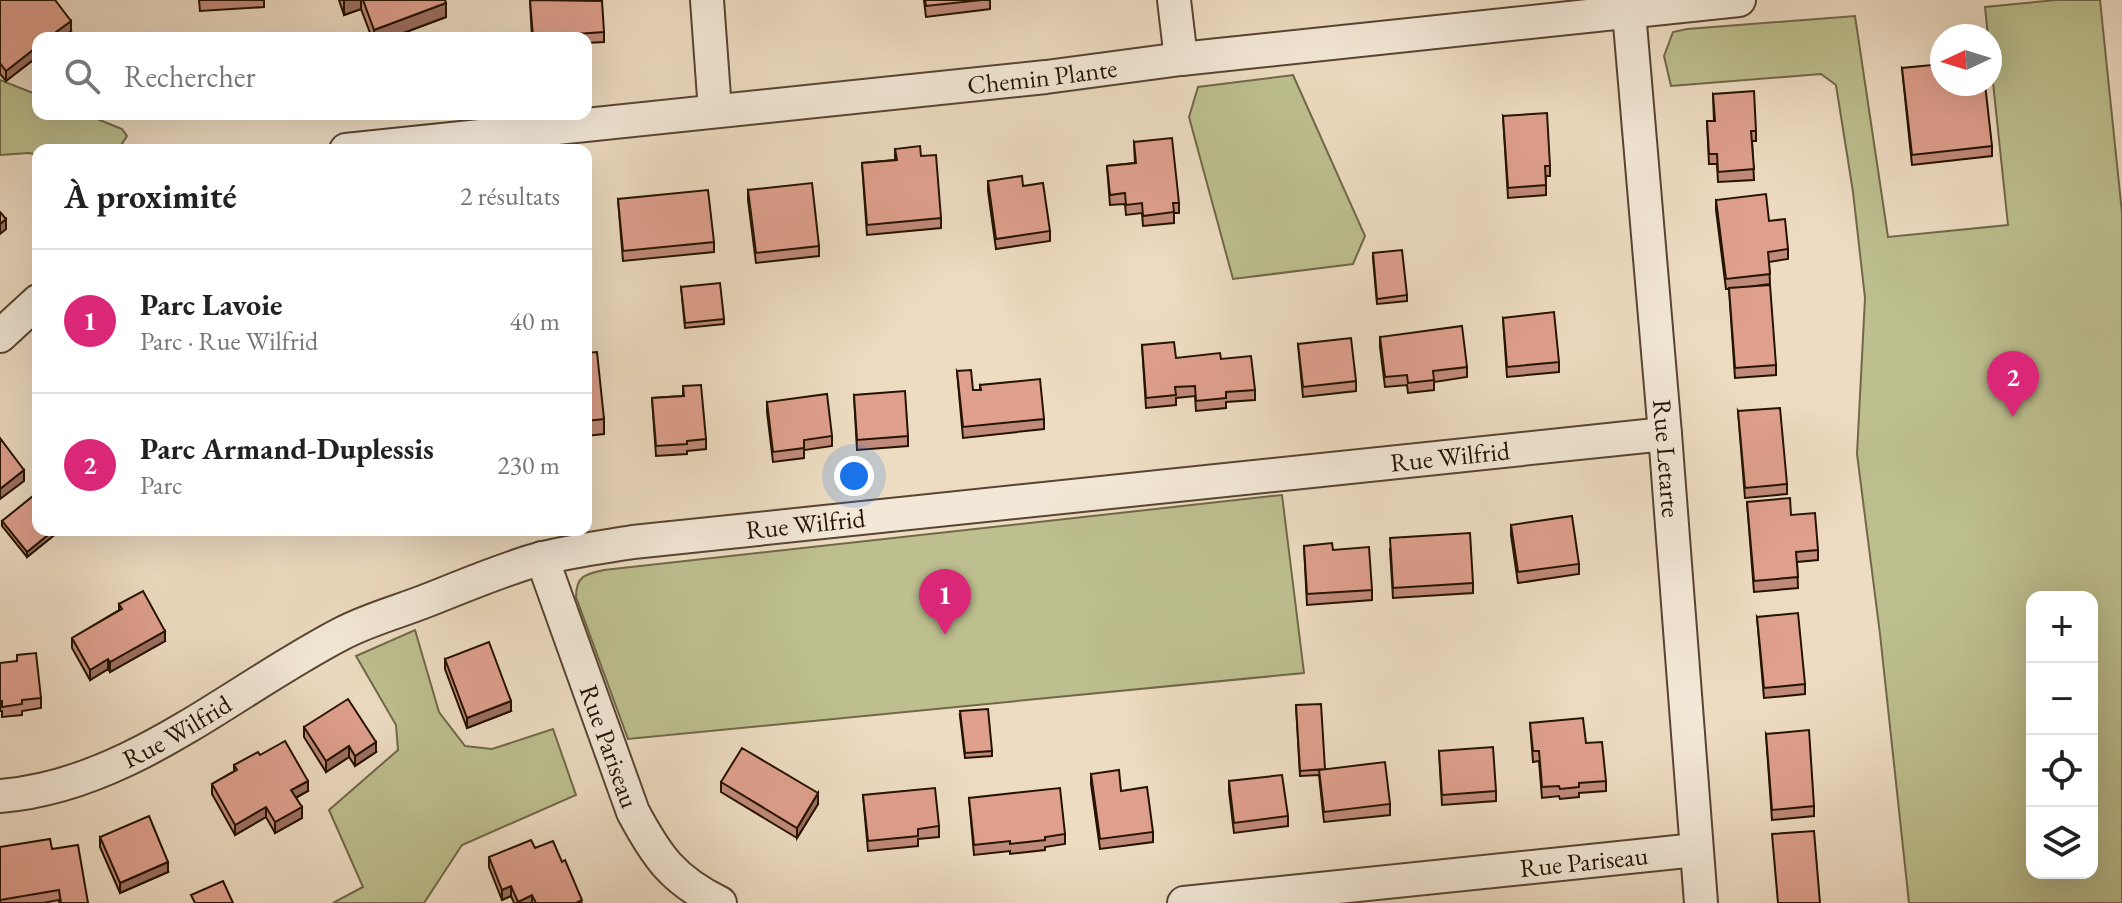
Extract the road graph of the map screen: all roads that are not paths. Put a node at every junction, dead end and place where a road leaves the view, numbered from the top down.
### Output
1 (707, 0) edge
2 (1174, 0) edge
3 (1739, 0) edge
4 (1629, 12) junction
5 (1181, 59) junction
6 (715, 111) junction
7 (403, 144) edge
8 (32, 307) edge
9 (0, 336) edge
10 (1665, 434) junction
11 (542, 558) junction
12 (0, 796) edge
13 (1696, 850) junction
14 (1217, 901) edge
15 (720, 903) edge
16 (1184, 903) edge
17 (1701, 903) edge

1 - 6 street
2 - 5 street
3 - 4 street, Chemin Plante
4 - 5 street, Chemin Plante
4 - 10 street, Rue Letarte
5 - 6 street, Chemin Plante
6 - 7 street, Chemin Plante
8 - 9 street
10 - 11 street, Rue Wilfrid
10 - 13 street, Rue Letarte
11 - 12 street, Rue Wilfrid
11 - 15 street, Rue Pariseau
13 - 14 street, Rue Pariseau
13 - 17 street, Rue Letarte
14 - 16 street, Rue Pariseau

